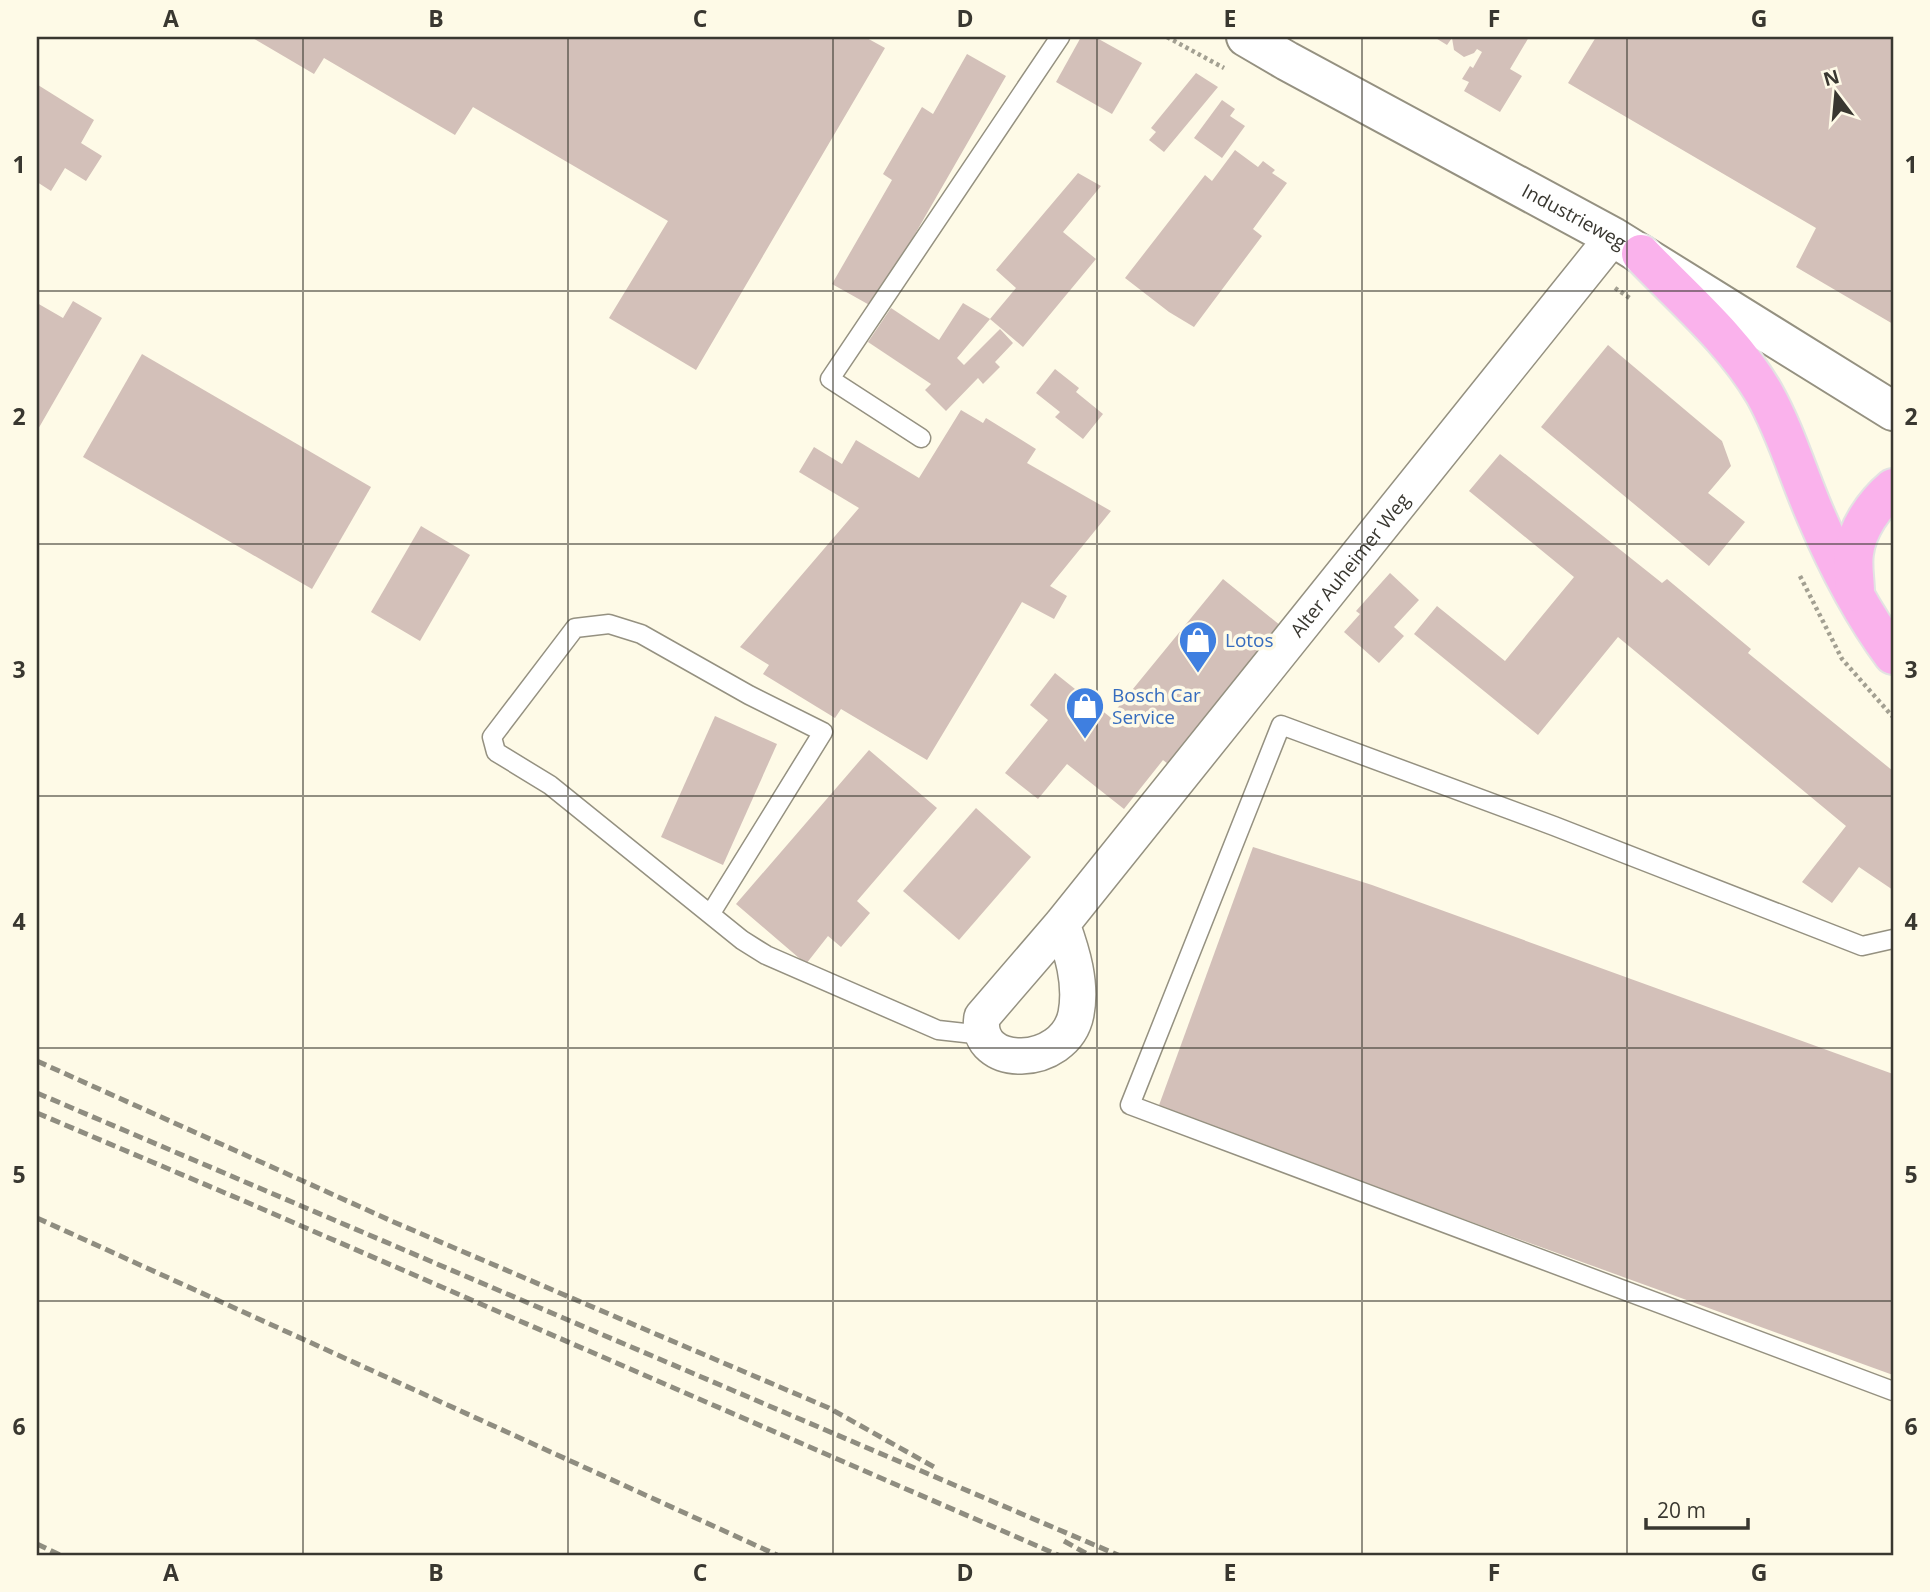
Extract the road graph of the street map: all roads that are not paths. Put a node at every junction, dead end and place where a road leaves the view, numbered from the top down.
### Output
1 (1059, 37) edge
2 (1246, 37) edge
3 (1278, 49) edge
4 (1627, 245) junction
5 (1893, 411) edge
6 (921, 438) dead end
7 (1893, 488) edge
8 (1855, 597) junction
9 (1893, 655) edge
10 (711, 913) junction
11 (1062, 924) junction
12 (1893, 939) edge
13 (984, 1035) junction
14 (1893, 1391) edge

1 - 6 lane
2 - 3 street, Industrieweg
3 - 4 street, Industrieweg
4 - 5 street, Industrieweg
4 - 8 highway
4 - 11 street, Alter Auheimer Weg
7 - 8 highway
8 - 9 highway
10 - 10 lane
10 - 13 lane
11 - 13 street, Alter Auheimer Weg
11 - 13 street
12 - 14 lane

